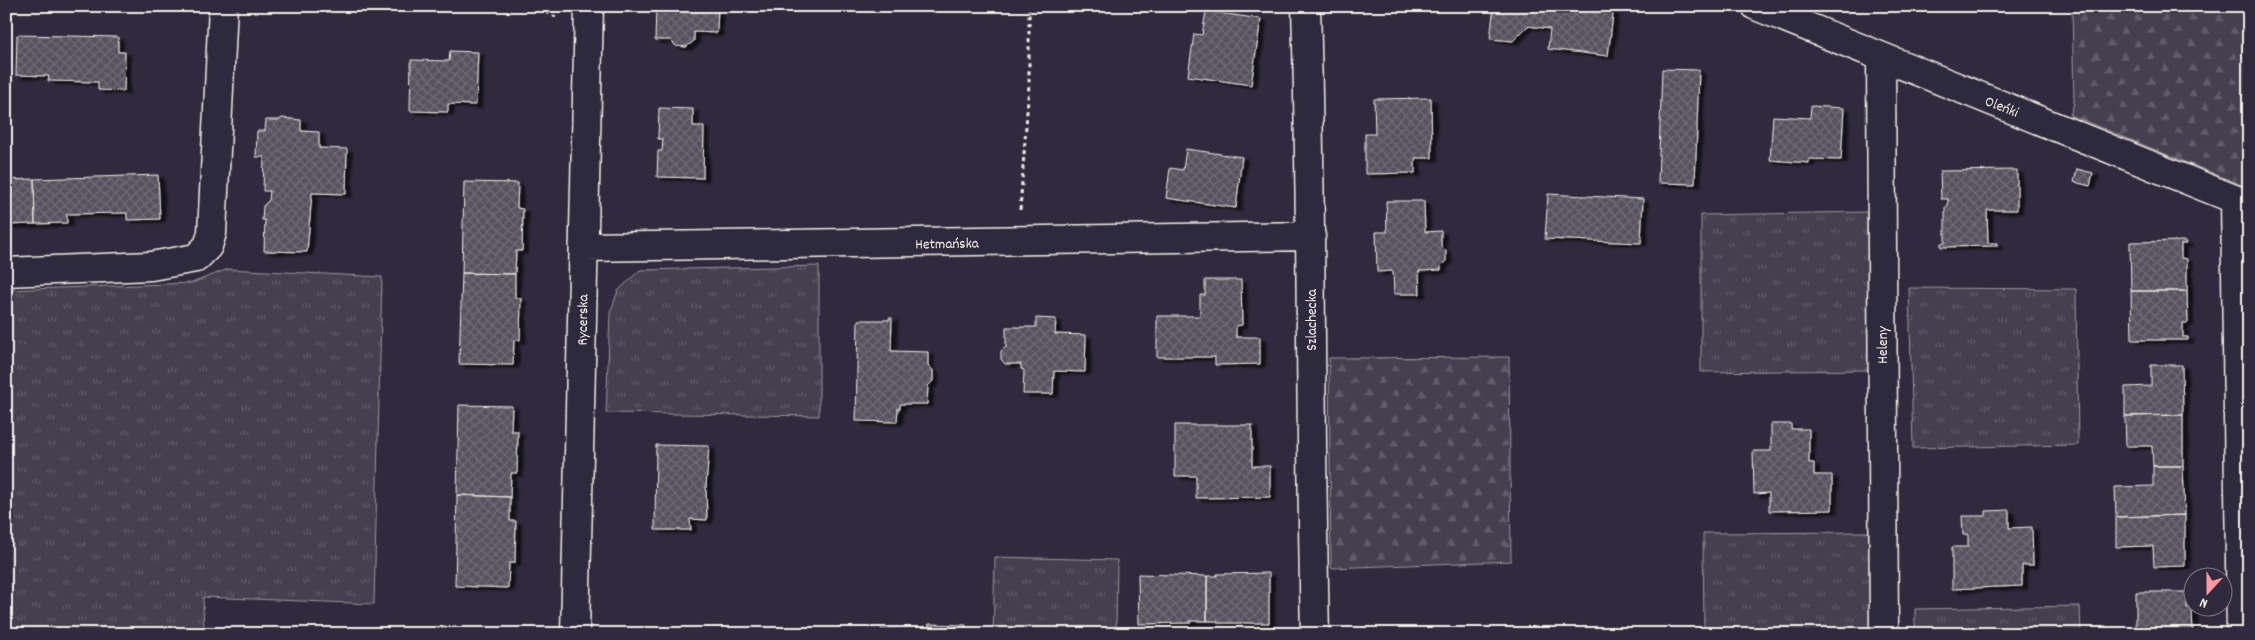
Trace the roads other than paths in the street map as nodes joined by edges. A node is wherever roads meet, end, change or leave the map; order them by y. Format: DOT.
graph roads {
  1 [pos="223,6"];
  2 [pos="589,6"];
  3 [pos="1306,6"];
  4 [pos="1756,6"];
  5 [pos="1880,57"];
  6 [pos="2242,202"];
  7 [pos="1311,236"];
  8 [pos="584,247"];
  9 [pos="6,272"];
  10 [pos="574,634"];
  11 [pos="1315,634"];
  12 [pos="1884,634"];
  13 [pos="2241,634"];
  1 -- 9 [label="street"];
  2 -- 8 [label="street, Rycerska"];
  3 -- 7 [label="street, Szlachecka"];
  4 -- 5 [label="street, Oleńki"];
  5 -- 6 [label="street, Oleńki"];
  5 -- 12 [label="street, Heleny"];
  6 -- 13 [label="street"];
  7 -- 8 [label="street, Hetmańska"];
  7 -- 11 [label="street, Szlachecka"];
  8 -- 10 [label="street, Rycerska"];
}
